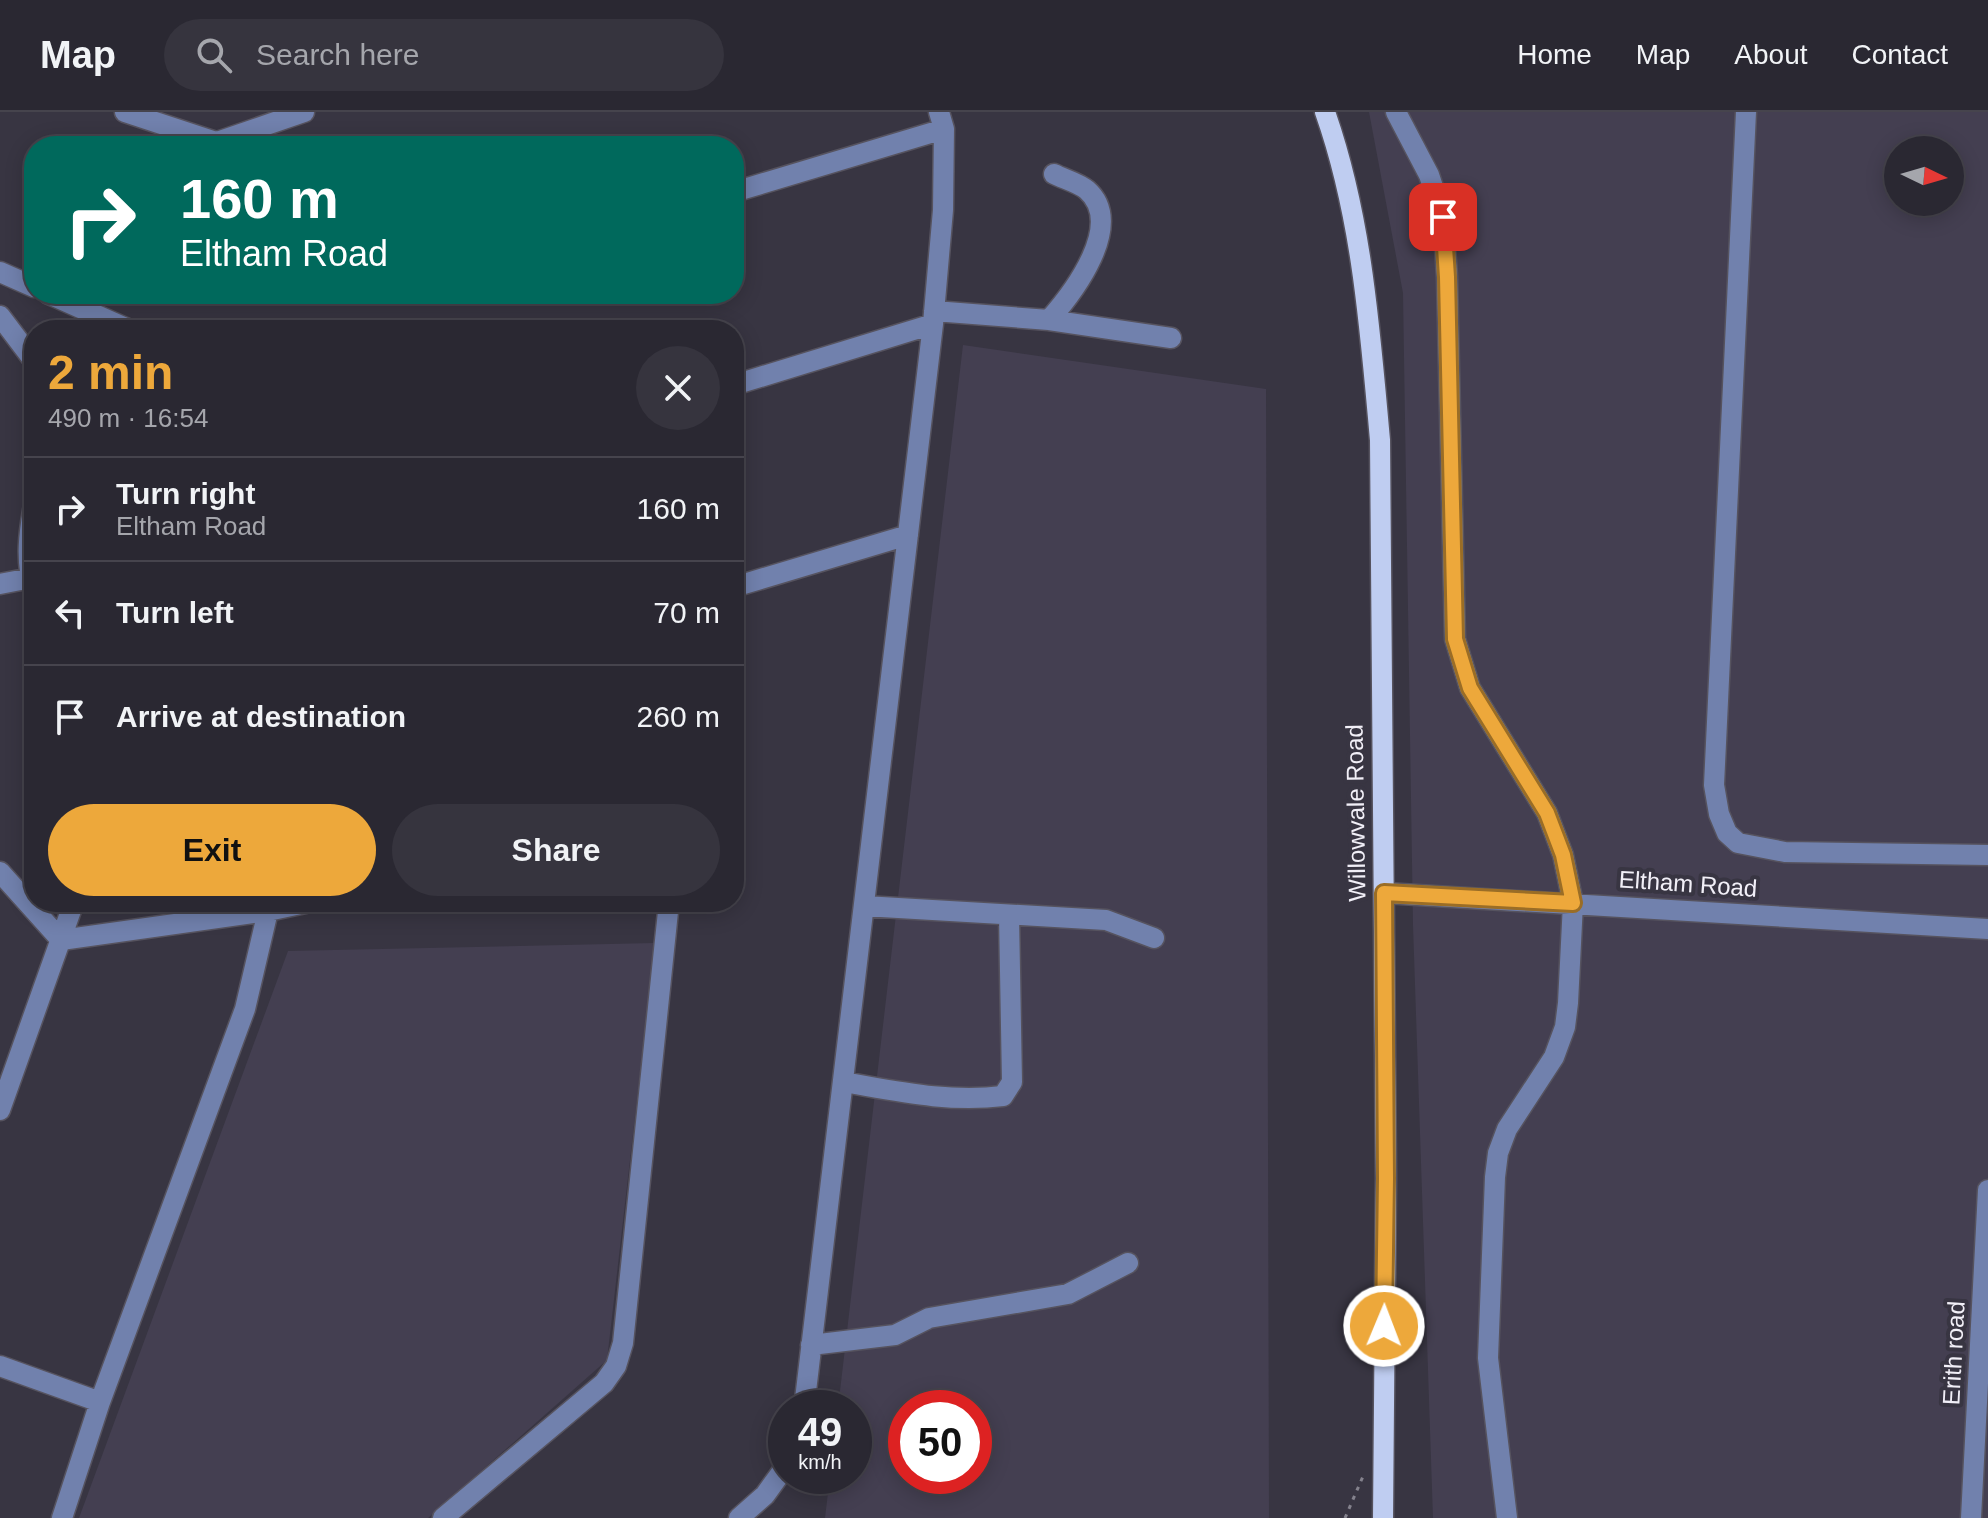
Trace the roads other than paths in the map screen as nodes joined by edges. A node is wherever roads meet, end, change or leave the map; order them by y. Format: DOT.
graph roads {
  1 [pos="125,112"];
  2 [pos="304,112"];
  3 [pos="1325,112"];
  4 [pos="1396,112"];
  5 [pos="1746,112"];
  6 [pos="941,120"];
  7 [pos="198,136"];
  8 [pos="242,136"];
  9 [pos="1054,174"];
  10 [pos="744,189"];
  11 [pos="0,272"];
  12 [pos="24,283"];
  13 [pos="72,304"];
  14 [pos="0,316"];
  15 [pos="933,317"];
  16 [pos="108,320"];
  17 [pos="1049,320"];
  18 [pos="1171,338"];
  19 [pos="24,348"];
  20 [pos="744,382"];
  21 [pos="908,535"];
  22 [pos="24,583"];
  23 [pos="0,584"];
  24 [pos="744,584"];
  25 [pos="1988,855"];
  26 [pos="0,872"];
  27 [pos="1384,893"];
  28 [pos="24,899"];
  29 [pos="1573,903"];
  30 [pos="864,906"];
  31 [pos="36,912"];
  32 [pos="71,912"];
  33 [pos="261,912"];
  34 [pos="268,912"];
  35 [pos="668,912"];
  36 [pos="1009,915"];
  37 [pos="1988,929"];
  38 [pos="1154,938"];
  39 [pos="61,940"];
  40 [pos="843,1082"];
  41 [pos="0,1110"];
  42 [pos="1988,1190"];
  43 [pos="1128,1263"];
  44 [pos="811,1345"];
  45 [pos="0,1366"];
  46 [pos="806,1390"];
  47 [pos="100,1402"];
  48 [pos="768,1491"];
  49 [pos="62,1518"];
  50 [pos="443,1518"];
  51 [pos="739,1518"];
  52 [pos="1383,1518"];
  53 [pos="1507,1518"];
  54 [pos="1971,1518"];
  1 -- 7 [label="street"];
  2 -- 8 [label="street"];
  3 -- 27 [label="main road, Willowvale Road"];
  4 -- 29 [label="street"];
  5 -- 25 [label="street"];
  6 -- 10 [label="street"];
  6 -- 15 [label="street"];
  9 -- 17 [label="street"];
  11 -- 12 [label="street"];
  13 -- 16 [label="street"];
  14 -- 19 [label="street"];
  15 -- 17 [label="street"];
  15 -- 20 [label="street"];
  15 -- 21 [label="street"];
  17 -- 18 [label="street"];
  21 -- 24 [label="street"];
  21 -- 30 [label="street"];
  22 -- 23 [label="street"];
  26 -- 28 [label="street"];
  27 -- 29 [label="street, Eltham Road"];
  27 -- 52 [label="main road, Willowvale Road"];
  29 -- 37 [label="street, Eltham Road"];
  29 -- 53 [label="street"];
  30 -- 36 [label="street"];
  30 -- 40 [label="street"];
  31 -- 39 [label="street"];
  32 -- 39 [label="street"];
  33 -- 39 [label="street"];
  34 -- 47 [label="street"];
  35 -- 50 [label="street"];
  36 -- 38 [label="street"];
  36 -- 40 [label="street"];
  39 -- 41 [label="street"];
  40 -- 44 [label="street"];
  42 -- 54 [label="street, Erith road"];
  43 -- 44 [label="street"];
  44 -- 46 [label="street"];
  45 -- 47 [label="street"];
  47 -- 49 [label="street"];
  48 -- 51 [label="street"];
}
